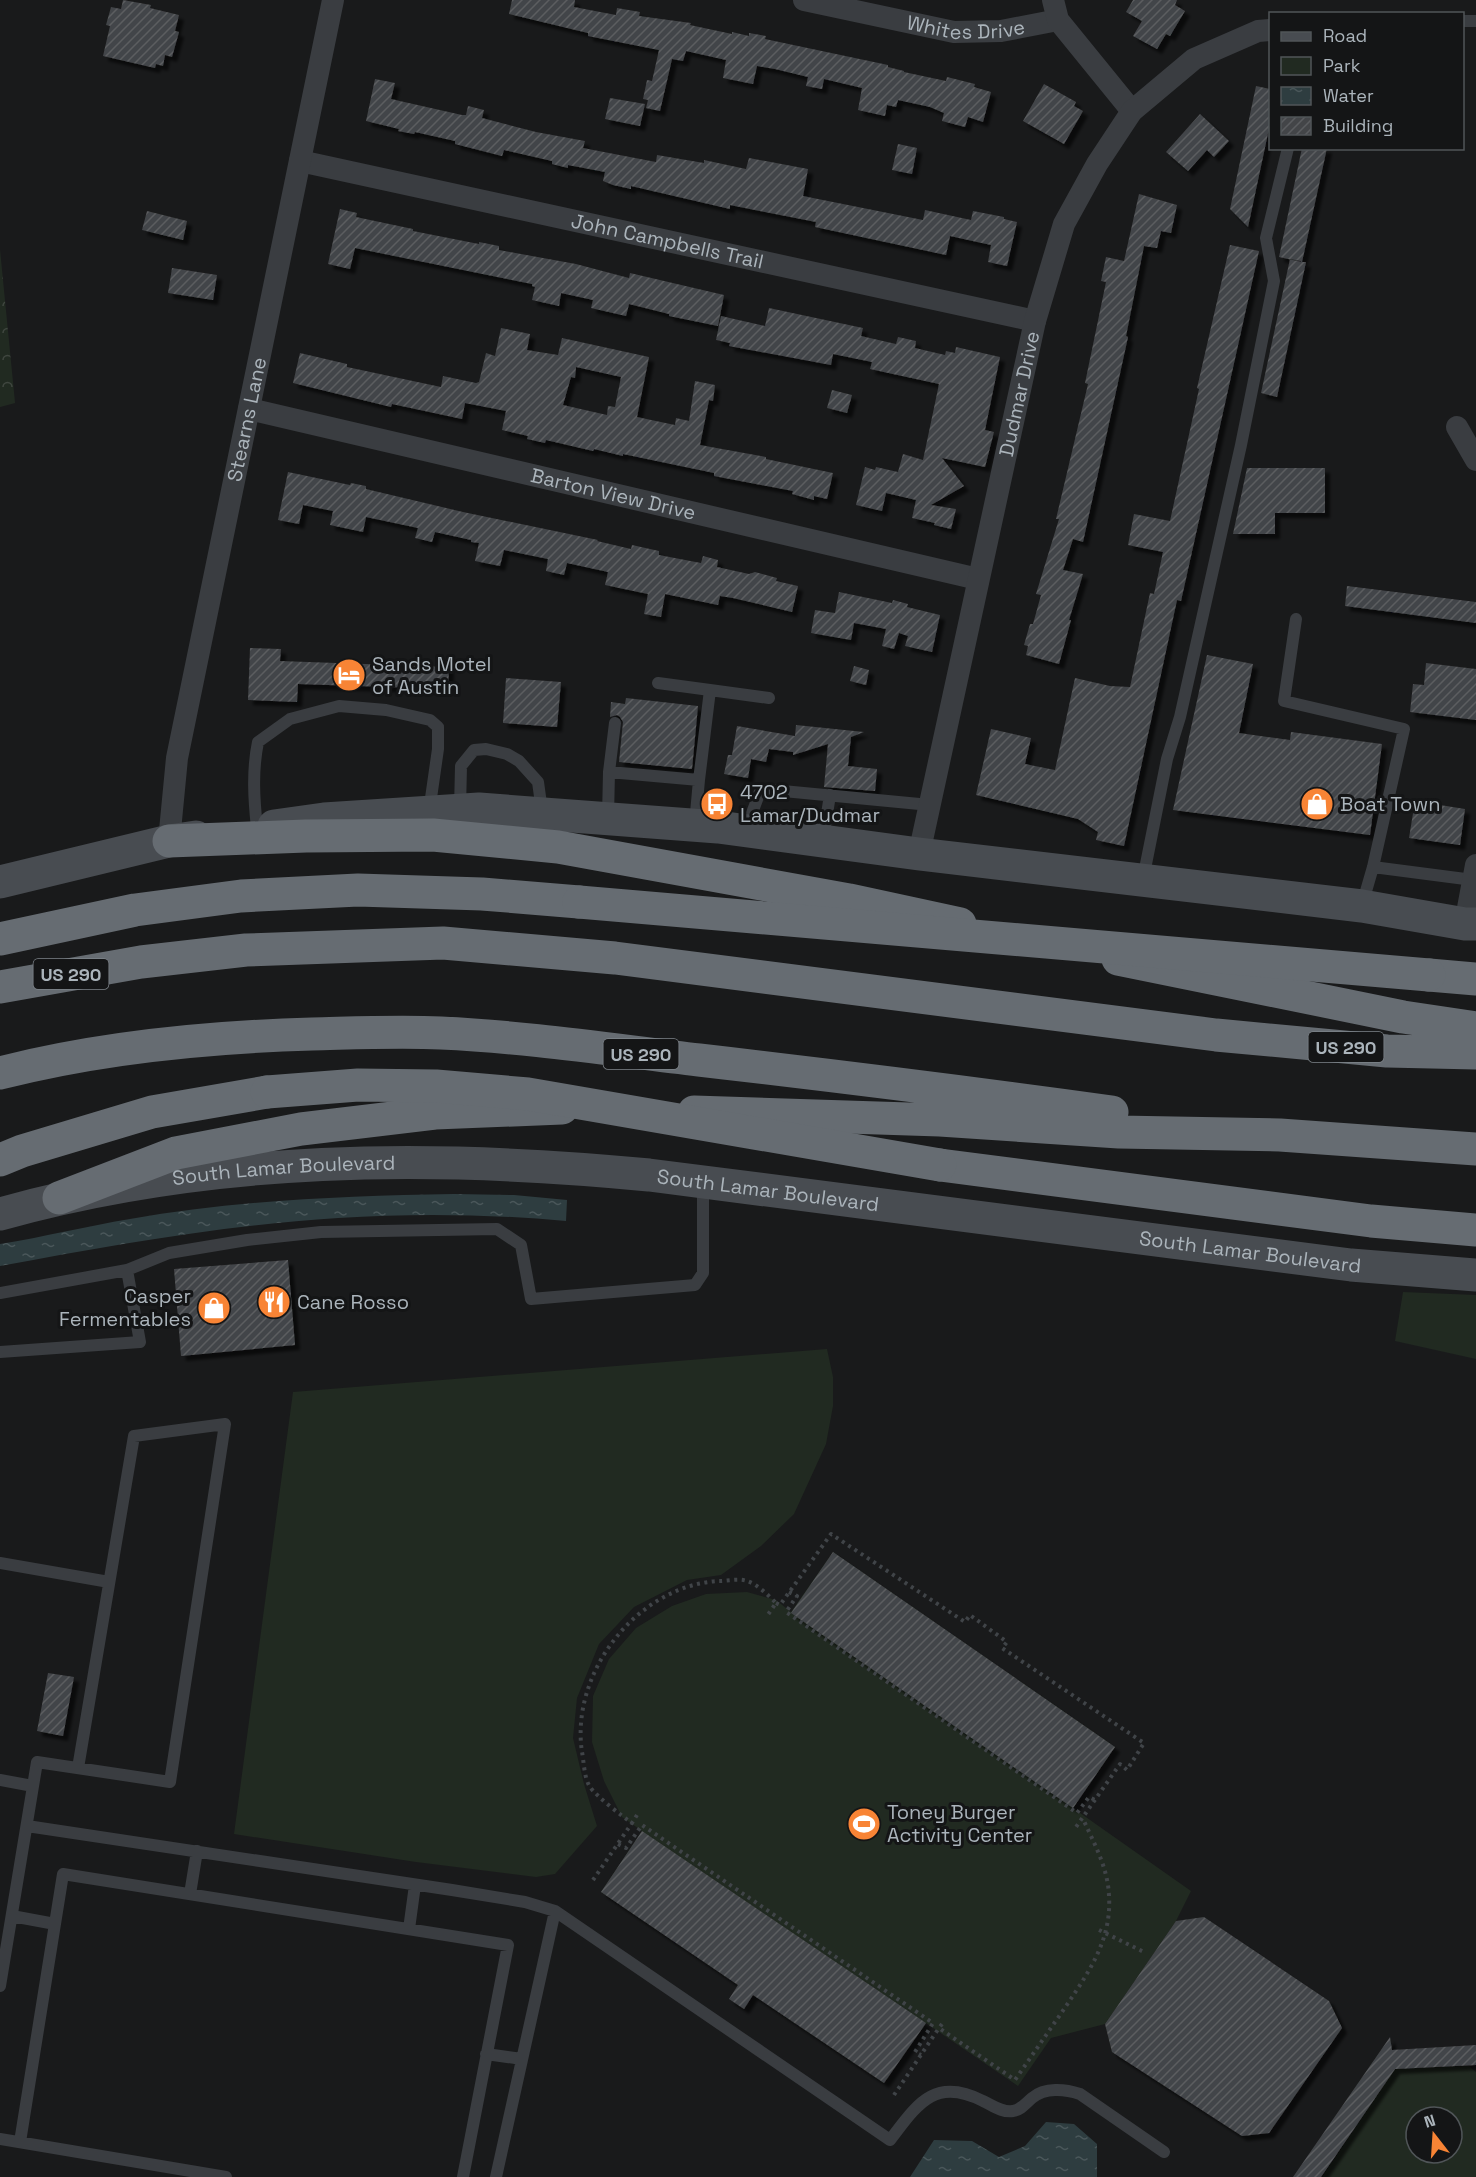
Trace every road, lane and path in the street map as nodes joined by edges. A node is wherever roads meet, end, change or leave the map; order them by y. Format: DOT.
graph roads {
  1 [pos="333,0"];
  2 [pos="804,0"];
  3 [pos="1055,10"];
  4 [pos="1269,30"];
  5 [pos="1132,111"];
  6 [pos="1288,150"];
  7 [pos="300,161"];
  8 [pos="1035,321"];
  9 [pos="249,409"];
  10 [pos="1457,427"];
  11 [pos="1476,460"];
  12 [pos="978,579"];
  13 [pos="1296,619"];
  14 [pos="658,683"];
  15 [pos="710,690"];
  16 [pos="769,698"];
  17 [pos="615,723"];
  18 [pos="609,772"];
  19 [pos="699,780"];
  20 [pos="830,795"];
  21 [pos="930,805"];
  22 [pos="444,811"];
  23 [pos="543,814"];
  24 [pos="608,819"];
  25 [pos="695,825"];
  26 [pos="257,828"];
  27 [pos="746,830"];
  28 [pos="169,841"];
  29 [pos="823,841"];
  30 [pos="919,854"];
  31 [pos="1373,867"];
  32 [pos="1474,873"];
  33 [pos="1142,880"];
  34 [pos="0,882"];
  35 [pos="1362,906"];
  36 [pos="1470,924"];
  37 [pos="0,939"];
  38 [pos="1476,979"];
  39 [pos="0,987"];
  40 [pos="1476,1028"];
  41 [pos="1476,1053"];
  42 [pos="0,1072"];
  43 [pos="1280,1135"];
  44 [pos="1476,1149"];
  45 [pos="0,1160"];
  46 [pos="703,1182"];
  47 [pos="59,1198"];
  48 [pos="0,1214"];
  49 [pos="1476,1230"];
  50 [pos="127,1270"];
  51 [pos="1476,1275"];
  52 [pos="0,1293"];
  53 [pos="0,1352"];
  54 [pos="0,1563"];
  55 [pos="109,1582"];
  56 [pos="789,1592"];
  57 [pos="776,1603"];
  58 [pos="767,1616"];
  59 [pos="78,1768"];
  60 [pos="0,1780"];
  61 [pos="33,1786"];
  62 [pos="1095,1800"];
  63 [pos="637,1815"];
  64 [pos="1082,1818"];
  65 [pos="632,1823"];
  66 [pos="27,1826"];
  67 [pos="1076,1827"];
  68 [pos="618,1844"];
  69 [pos="197,1851"];
  70 [pos="593,1881"];
  71 [pos="416,1884"];
  72 [pos="190,1894"];
  73 [pos="555,1911"];
  74 [pos="12,1916"];
  75 [pos="55,1924"];
  76 [pos="409,1929"];
  77 [pos="1099,1930"];
  78 [pos="1106,1932"];
  79 [pos="1144,1952"];
  80 [pos="0,1986"];
  81 [pos="486,2054"];
  82 [pos="921,2055"];
  83 [pos="522,2059"];
  84 [pos="894,2095"];
  85 [pos="0,2139"];
  86 [pos="20,2142"];
  87 [pos="1164,2152"];
  88 [pos="226,2177"];
  89 [pos="463,2177"];
  90 [pos="496,2177"];
  1 -- 7 [label="street, Stearns Lane"];
  2 -- 3 [label="street, Whites Drive"];
  3 -- 5 [label="street"];
  4 -- 5 [label="street, Dudmar Drive"];
  5 -- 8 [label="street, Dudmar Drive"];
  6 -- 33 [label="lane"];
  7 -- 8 [label="street, John Campbells Trail"];
  7 -- 9 [label="street, Stearns Lane"];
  8 -- 12 [label="street, Dudmar Drive"];
  9 -- 12 [label="street, Barton View Drive"];
  9 -- 28 [label="street, Stearns Lane"];
  10 -- 11 [label="street"];
  12 -- 21 [label="street, Dudmar Drive"];
  13 -- 31 [label="lane"];
  14 -- 15 [label="lane"];
  15 -- 16 [label="lane"];
  15 -- 19 [label="lane"];
  17 -- 18 [label="lane"];
  18 -- 19 [label="lane"];
  18 -- 24 [label="lane"];
  19 -- 25 [label="lane"];
  20 -- 21 [label="lane"];
  20 -- 27 [label="lane"];
  20 -- 29 [label="lane"];
  21 -- 30 [label="street, Dudmar Drive"];
  22 -- 23 [label="main road"];
  22 -- 23 [label="lane"];
  22 -- 26 [label="main road"];
  22 -- 26 [label="lane"];
  23 -- 24 [label="main road"];
  24 -- 25 [label="main road"];
  25 -- 27 [label="main road"];
  26 -- 28 [label="main road"];
  27 -- 29 [label="main road"];
  28 -- 34 [label="main road"];
  28 -- 40 [label="highway"];
  29 -- 30 [label="main road"];
  30 -- 33 [label="main road"];
  31 -- 32 [label="lane"];
  31 -- 35 [label="lane"];
  32 -- 36 [label="street"];
  33 -- 35 [label="main road"];
  35 -- 36 [label="main road"];
  37 -- 38 [label="highway, bridge"];
  39 -- 41 [label="highway, US 290"];
  42 -- 43 [label="highway, US 290"];
  43 -- 44 [label="highway, US 290"];
  43 -- 47 [label="highway"];
  45 -- 49 [label="highway, bridge"];
  46 -- 47 [label="main road, South Lamar Boulevard"];
  46 -- 50 [label="lane"];
  46 -- 51 [label="main road, South Lamar Boulevard"];
  47 -- 48 [label="main road, South Lamar Boulevard"];
  50 -- 52 [label="lane"];
  50 -- 53 [label="lane"];
  54 -- 55 [label="lane"];
  55 -- 59 [label="lane"];
  55 -- 59 [label="lane"];
  56 -- 57 [label="path"];
  56 -- 62 [label="path"];
  56 -- 62 [label="path"];
  57 -- 58 [label="path"];
  57 -- 65 [label="path"];
  59 -- 61 [label="lane"];
  60 -- 61 [label="lane"];
  61 -- 66 [label="lane"];
  62 -- 64 [label="path"];
  63 -- 65 [label="path"];
  64 -- 67 [label="path"];
  64 -- 78 [label="path"];
  65 -- 68 [label="path"];
  66 -- 69 [label="lane"];
  66 -- 74 [label="lane"];
  68 -- 70 [label="path"];
  68 -- 82 [label="path"];
  69 -- 71 [label="lane"];
  69 -- 72 [label="lane"];
  71 -- 73 [label="lane"];
  71 -- 76 [label="lane"];
  72 -- 75 [label="lane"];
  72 -- 76 [label="lane"];
  73 -- 83 [label="lane"];
  73 -- 87 [label="lane"];
  74 -- 75 [label="lane"];
  74 -- 80 [label="lane"];
  75 -- 86 [label="lane"];
  76 -- 81 [label="lane"];
  77 -- 78 [label="path"];
  78 -- 79 [label="path"];
  78 -- 82 [label="path"];
  81 -- 83 [label="lane"];
  81 -- 89 [label="lane"];
  82 -- 84 [label="path"];
  83 -- 90 [label="lane"];
  85 -- 86 [label="lane"];
  86 -- 88 [label="lane"];
}
